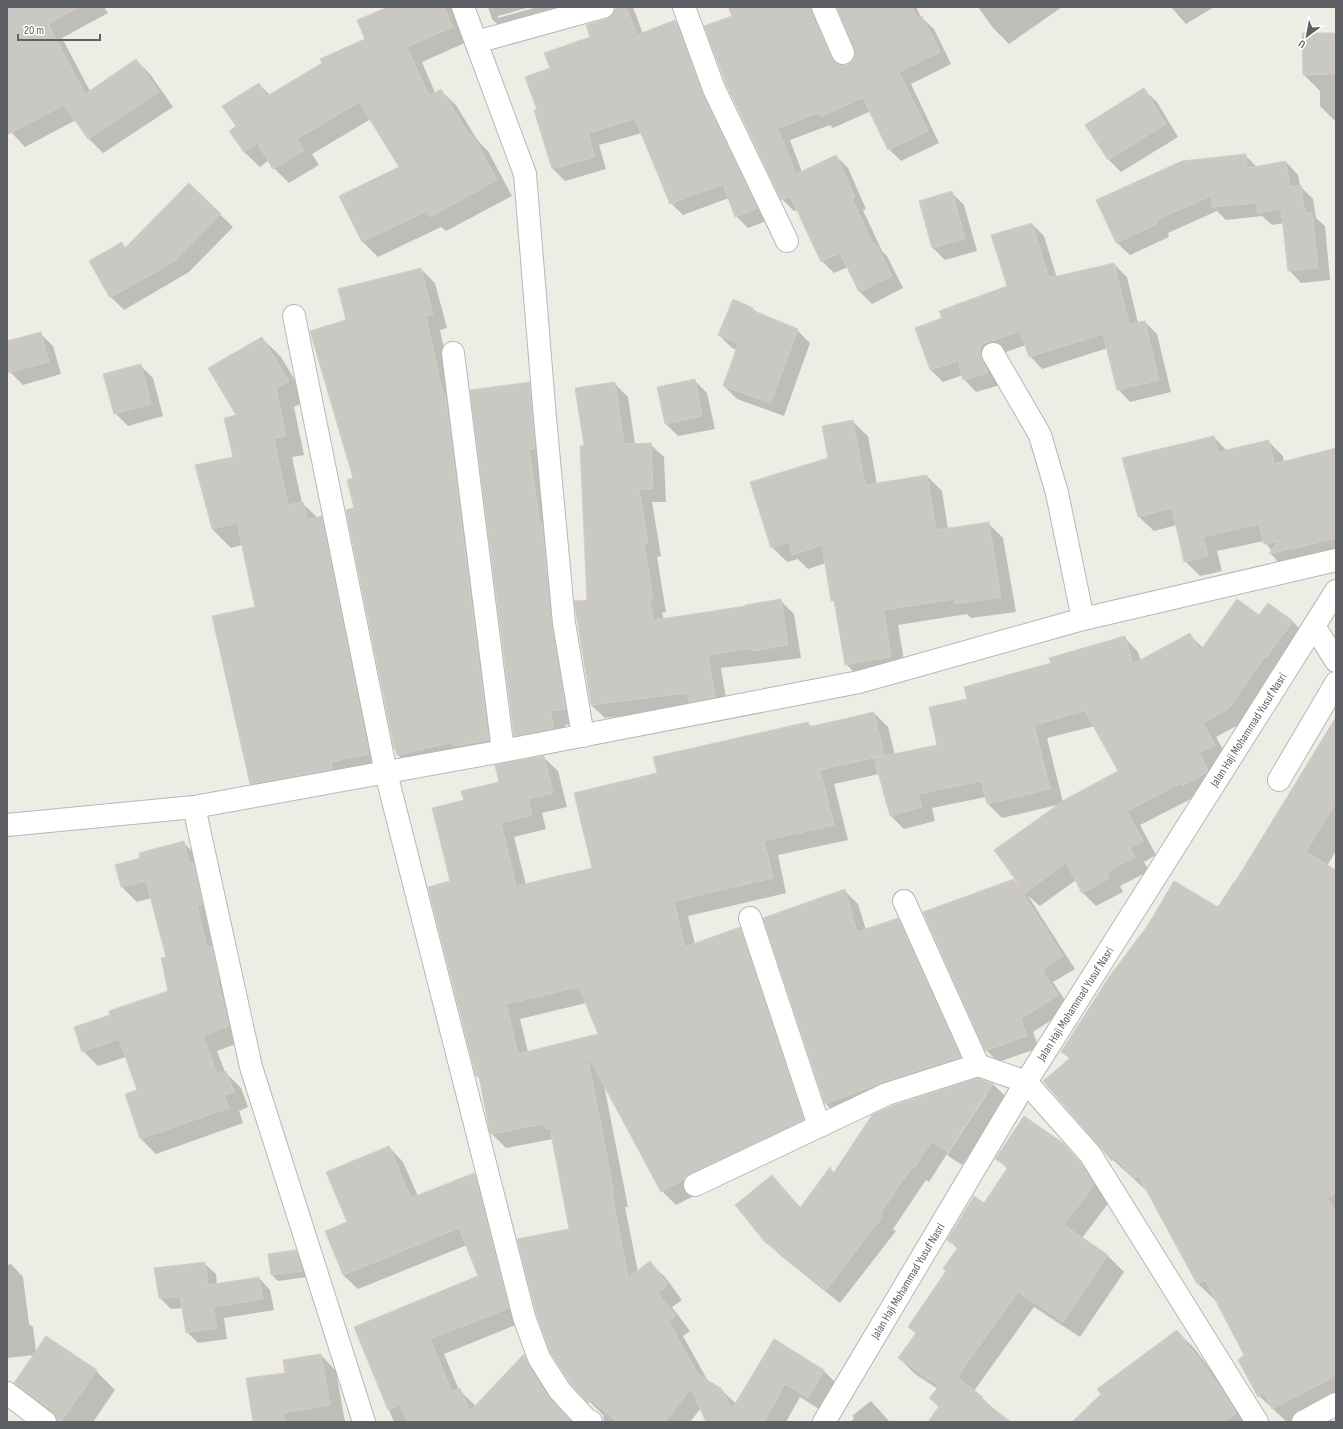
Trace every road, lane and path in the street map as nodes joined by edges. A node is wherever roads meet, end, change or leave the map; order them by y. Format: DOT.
graph roads {
  1 [pos="463,7"];
  2 [pos="603,7"];
  3 [pos="684,7"];
  4 [pos="823,7"];
  5 [pos="476,42"];
  6 [pos="843,53"];
  7 [pos="787,241"];
  8 [pos="294,316"];
  9 [pos="453,353"];
  10 [pos="993,354"];
  11 [pos="1336,560"];
  12 [pos="1336,591"];
  13 [pos="1083,619"];
  14 [pos="1314,626"];
  15 [pos="1336,661"];
  16 [pos="1336,683"];
  17 [pos="583,736"];
  18 [pos="503,751"];
  19 [pos="386,773"];
  20 [pos="1279,780"];
  21 [pos="194,807"];
  22 [pos="7,825"];
  23 [pos="904,901"];
  24 [pos="750,918"];
  25 [pos="978,1065"];
  26 [pos="1026,1082"];
  27 [pos="819,1126"];
  28 [pos="695,1184"];
  29 [pos="7,1393"];
  30 [pos="1336,1404"];
  31 [pos="45,1422"];
  32 [pos="364,1422"];
  33 [pos="592,1422"];
  34 [pos="824,1422"];
  35 [pos="1257,1422"];
  36 [pos="1303,1422"];
  1 -- 5 [label="street"];
  2 -- 5 [label="street"];
  3 -- 7 [label="street"];
  4 -- 6 [label="street"];
  5 -- 17 [label="street"];
  8 -- 19 [label="street"];
  9 -- 18 [label="street"];
  10 -- 13 [label="street"];
  11 -- 13 [label="street"];
  12 -- 14 [label="street, Jalan Haji Mohammad Yusuf Nasri"];
  13 -- 17 [label="street"];
  14 -- 15 [label="street"];
  14 -- 26 [label="street, Jalan Haji Mohammad Yusuf Nasri"];
  16 -- 20 [label="street"];
  17 -- 18 [label="street"];
  18 -- 19 [label="street"];
  19 -- 21 [label="street"];
  19 -- 33 [label="street"];
  21 -- 22 [label="street"];
  21 -- 32 [label="street"];
  23 -- 25 [label="street"];
  24 -- 27 [label="street"];
  25 -- 26 [label="street"];
  25 -- 27 [label="street"];
  26 -- 34 [label="street, Jalan Haji Mohammad Yusuf Nasri"];
  26 -- 35 [label="street"];
  27 -- 28 [label="street"];
  29 -- 31 [label="street"];
  30 -- 36 [label="street"];
}
